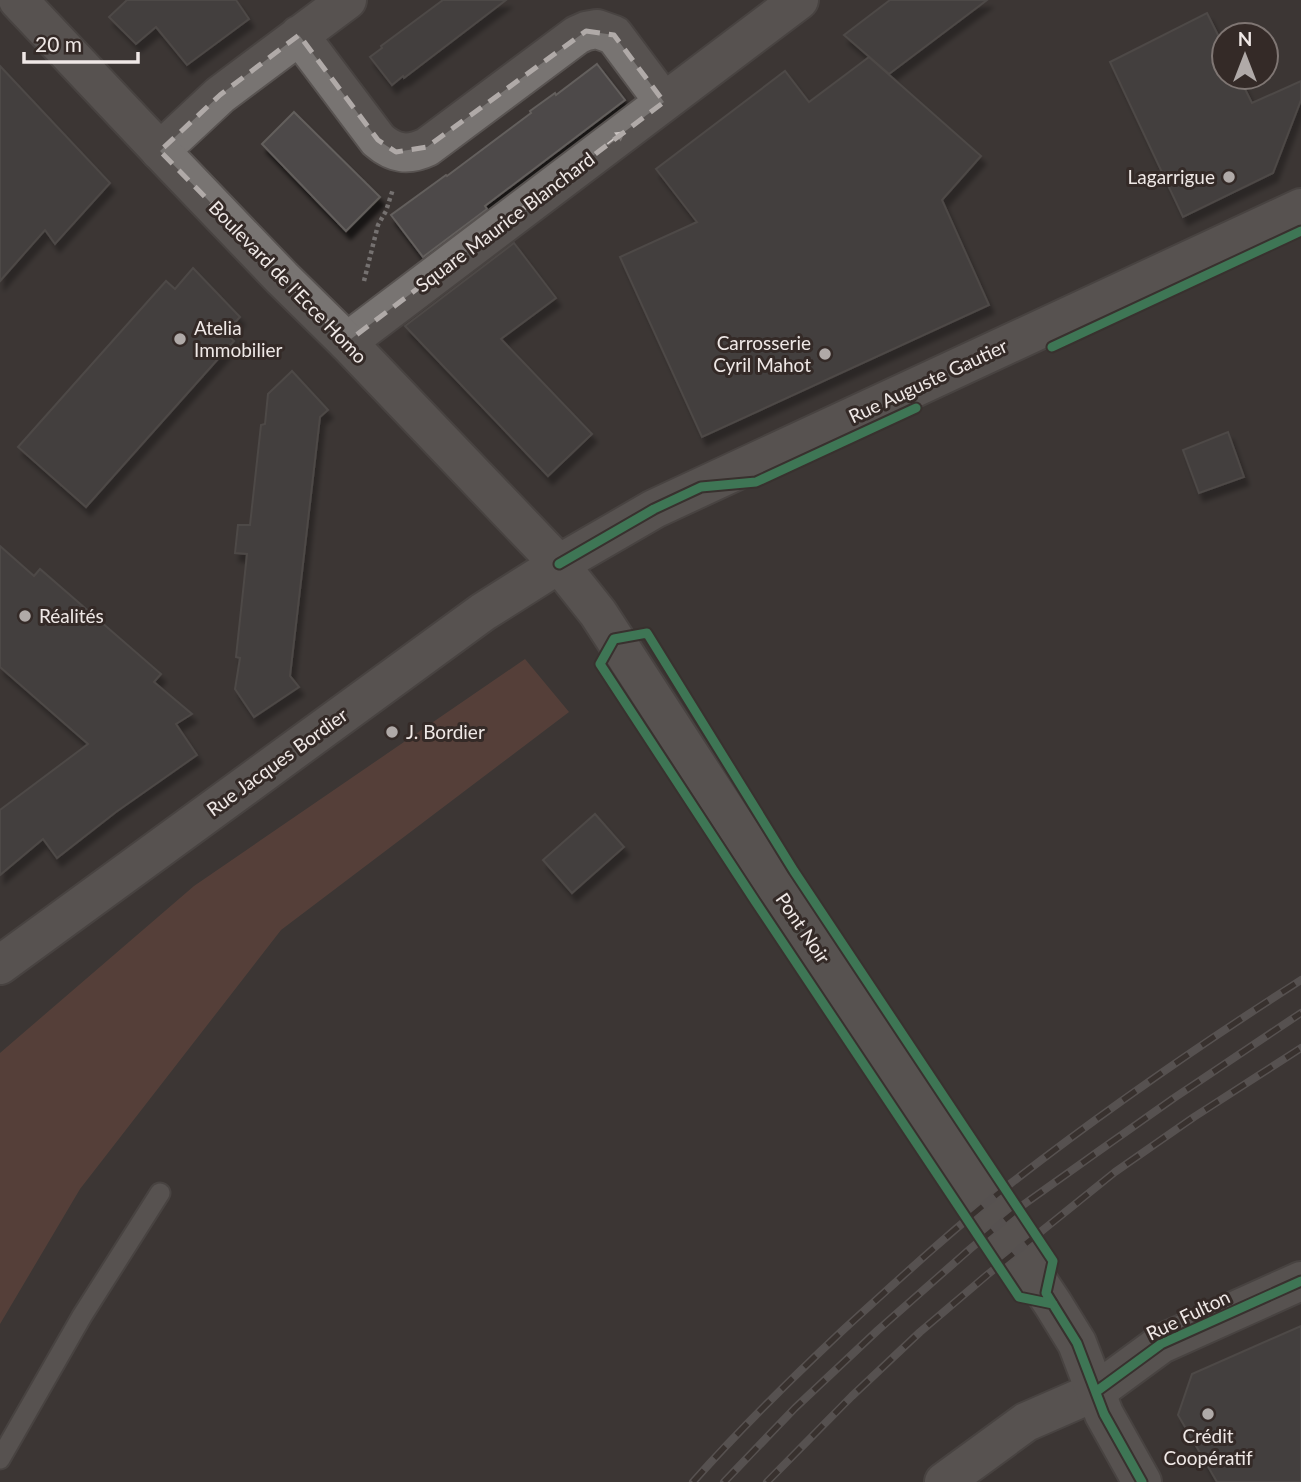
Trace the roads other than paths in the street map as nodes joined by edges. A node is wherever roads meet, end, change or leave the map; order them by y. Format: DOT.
graph roads {
  1 [pos="18,0"];
  2 [pos="347,0"];
  3 [pos="799,0"];
  4 [pos="299,35"];
  5 [pos="663,102"];
  6 [pos="160,150"];
  7 [pos="1301,208"];
  8 [pos="347,342"];
  9 [pos="559,564"];
  10 [pos="0,965"];
  11 [pos="160,1193"];
  12 [pos="1301,1281"];
  13 [pos="1097,1391"];
  14 [pos="0,1458"];
  15 [pos="944,1482"];
  16 [pos="1142,1482"];
  1 -- 6 [label="street, Boulevard de l'Ecce Homo"];
  2 -- 4 [label="street"];
  3 -- 5 [label="street, Square Maurice Blanchard"];
  4 -- 5 [label="street"];
  4 -- 6 [label="street"];
  8 -- 5 [label="street, Square Maurice Blanchard, one-way"];
  6 -- 8 [label="street, Boulevard de l'Ecce Homo"];
  7 -- 9 [label="street, Rue Auguste Gautier"];
  8 -- 9 [label="street, Boulevard de l'Ecce Homo"];
  9 -- 10 [label="street, Rue Jacques Bordier"];
  9 -- 13 [label="street, Pont Noir"];
  11 -- 14 [label="lane"];
  12 -- 13 [label="street, Rue Fulton"];
  13 -- 15 [label="street, Rue Fulton"];
  13 -- 16 [label="street, Pont Noir"];
}
